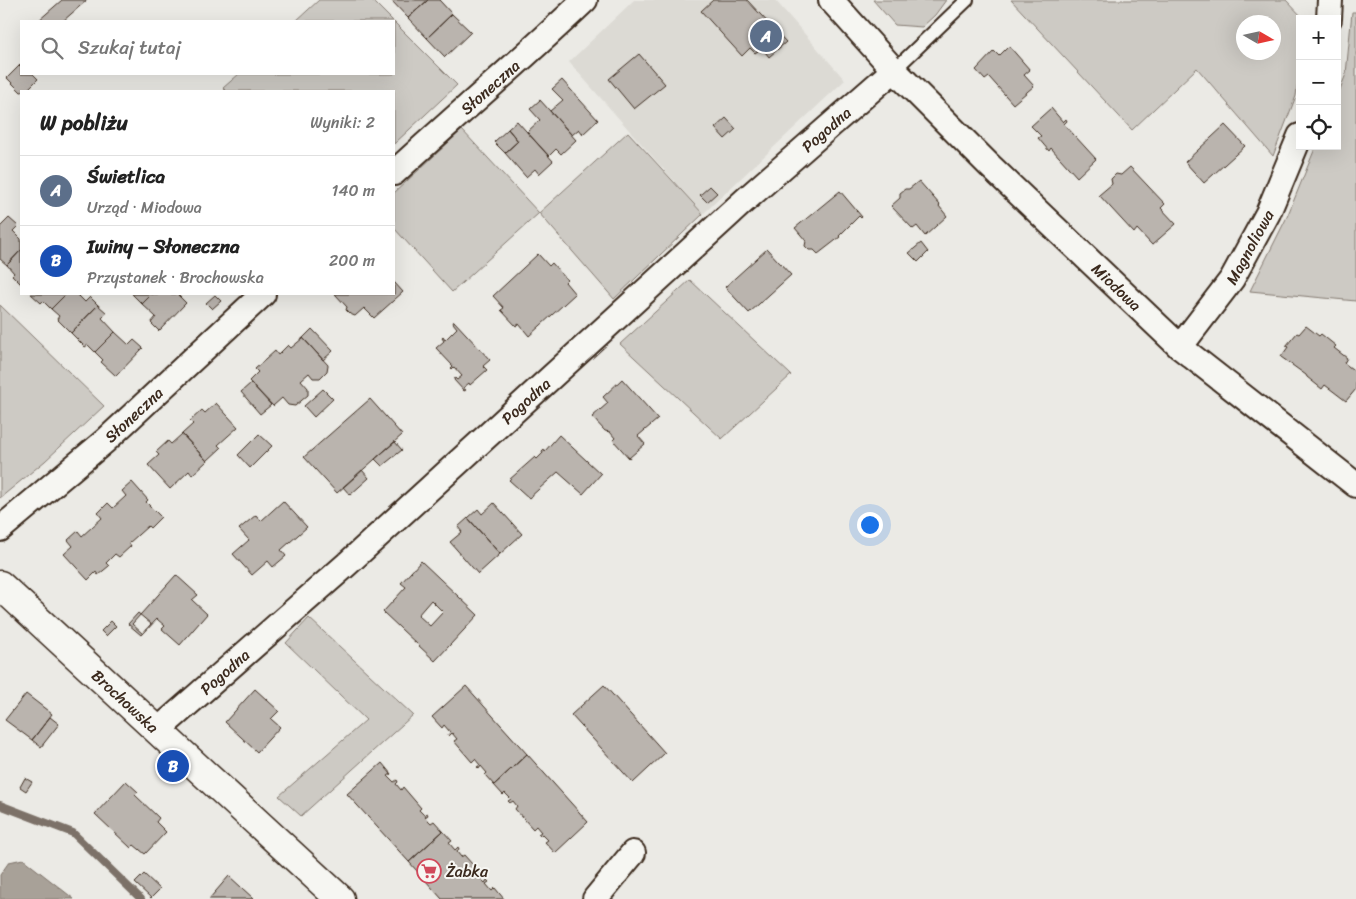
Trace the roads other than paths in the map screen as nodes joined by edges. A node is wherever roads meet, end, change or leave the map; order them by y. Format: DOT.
graph roads {
  1 [pos="585,0"];
  2 [pos="831,0"];
  3 [pos="967,0"];
  4 [pos="1330,0"];
  5 [pos="1329,15"];
  6 [pos="894,70"];
  7 [pos="1296,146"];
  8 [pos="395,173"];
  9 [pos="262,295"];
  10 [pos="1180,347"];
  11 [pos="1356,485"];
  12 [pos="0,529"];
  13 [pos="0,585"];
  14 [pos="157,731"];
  15 [pos="633,853"];
  16 [pos="340,899"];
  17 [pos="595,899"];
  1 -- 8 [label="street, Słoneczna"];
  2 -- 6 [label="street, Miodowa"];
  3 -- 6 [label="lane"];
  4 -- 5 [label="street"];
  6 -- 10 [label="street, Miodowa"];
  6 -- 14 [label="street, Pogodna"];
  7 -- 10 [label="street, Magnoliowa"];
  9 -- 12 [label="street, Słoneczna"];
  10 -- 11 [label="street, Miodowa"];
  13 -- 14 [label="street, Brochowska"];
  14 -- 16 [label="street, Brochowska"];
  15 -- 17 [label="street"];
}
